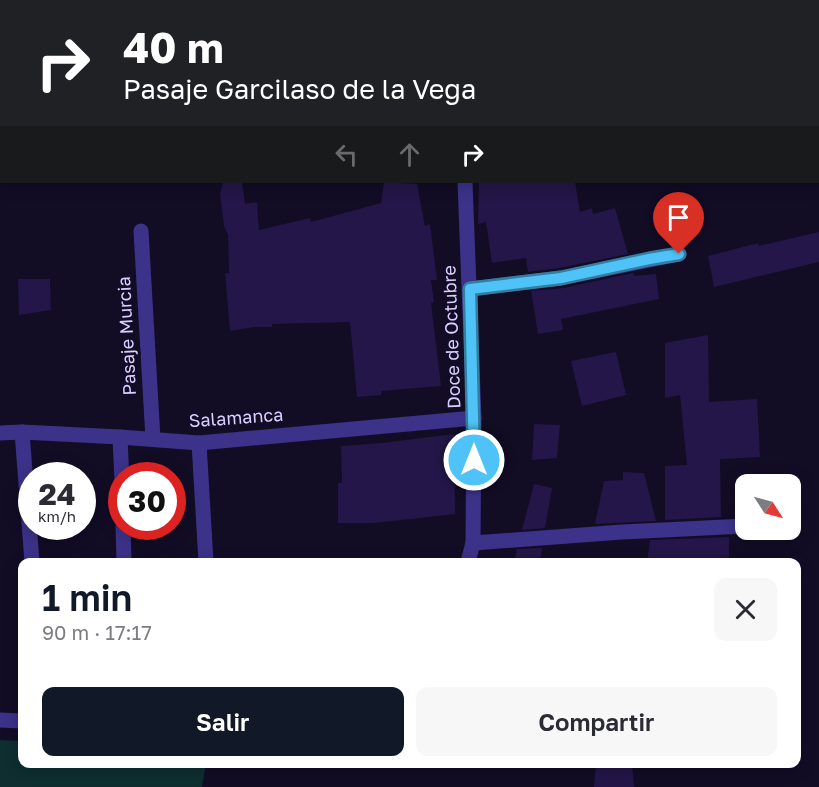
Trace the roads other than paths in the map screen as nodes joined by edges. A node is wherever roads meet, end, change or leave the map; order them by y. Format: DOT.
graph roads {
  1 [pos="465,183"];
  2 [pos="141,231"];
  3 [pos="679,254"];
  4 [pos="470,289"];
  5 [pos="474,418"];
  6 [pos="22,432"];
  7 [pos="0,433"];
  8 [pos="120,437"];
  9 [pos="153,439"];
  10 [pos="199,443"];
  11 [pos="121,462"];
  12 [pos="735,527"];
  13 [pos="123,540"];
  14 [pos="473,543"];
  15 [pos="32,558"];
  16 [pos="124,558"];
  17 [pos="206,558"];
  18 [pos="469,558"];
  19 [pos="0,720"];
  20 [pos="18,721"];
  1 -- 4 [label="street, Doce de Octubre"];
  2 -- 9 [label="street, Pasaje Murcia"];
  3 -- 4 [label="street"];
  4 -- 5 [label="street, Doce de Octubre"];
  5 -- 10 [label="street, Salamanca"];
  5 -- 14 [label="street, Doce de Octubre"];
  6 -- 7 [label="street, Salamanca"];
  6 -- 8 [label="street, Salamanca"];
  6 -- 15 [label="street"];
  8 -- 9 [label="street, Salamanca"];
  8 -- 11 [label="street"];
  9 -- 10 [label="street, Salamanca"];
  10 -- 17 [label="street"];
  12 -- 14 [label="street"];
  13 -- 16 [label="street"];
  14 -- 18 [label="street, Doce de Octubre"];
  19 -- 20 [label="street"];
}
